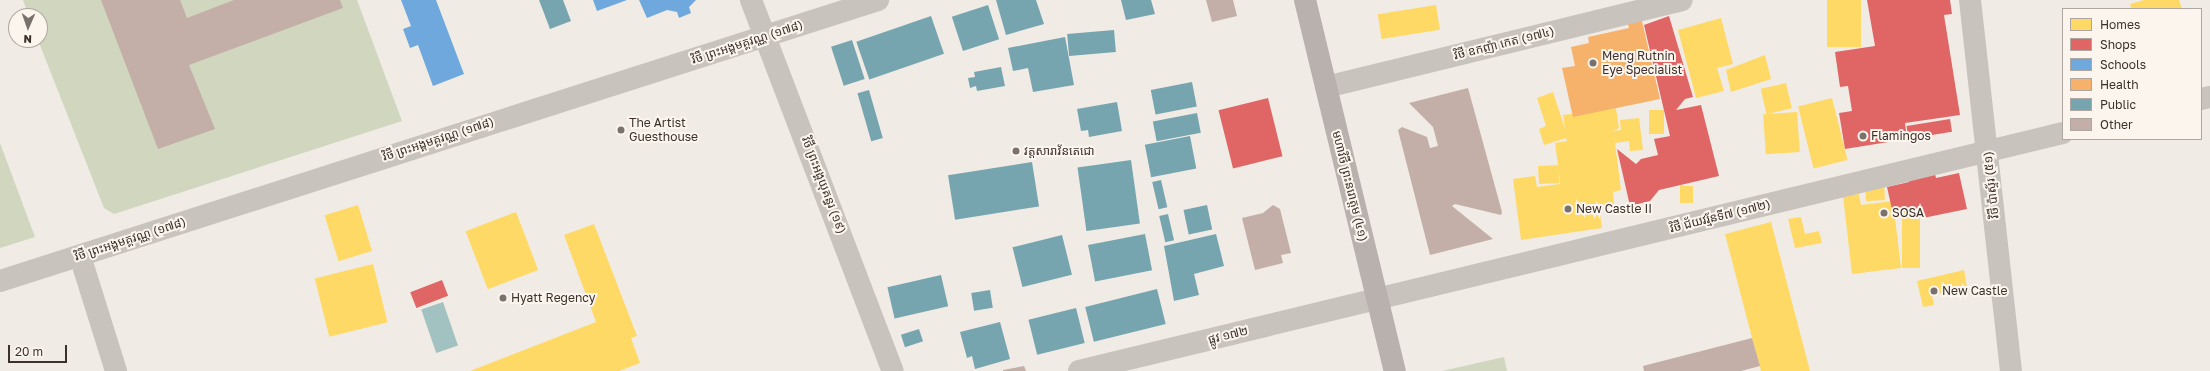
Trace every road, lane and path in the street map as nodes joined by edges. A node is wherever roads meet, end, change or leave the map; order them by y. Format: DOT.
graph roads {
  1 [pos="752,0"];
  2 [pos="878,0"];
  3 [pos="1305,0"];
  4 [pos="1682,0"];
  5 [pos="1970,0"];
  6 [pos="766,36"];
  7 [pos="1326,87"];
  8 [pos="2062,133"];
  9 [pos="1988,151"];
  10 [pos="80,256"];
  11 [pos="0,281"];
  12 [pos="1378,299"];
  13 [pos="1145,363"];
  14 [pos="116,371"];
  15 [pos="893,371"];
  16 [pos="1079,371"];
  17 [pos="1396,371"];
  18 [pos="2011,371"];
  1 -- 6 [label="street, វិថី ព្រះអង្គយុគន្ធរ (១៩)"];
  2 -- 6 [label="street, វិថី ព្រះអង្គមគ្គវណ្ណ (១៧៨)"];
  3 -- 7 [label="main road, មហាវិថី ព្រះនរោត្តម (៤១)"];
  4 -- 7 [label="street, វិថី ឧកញ៉ា កេត (១៧៤)"];
  5 -- 9 [label="street, វិថី ប៉ាស្ទ័រ (៥១)"];
  6 -- 10 [label="street, វិថី ព្រះអង្គមគ្គវណ្ណ (១៧៨)"];
  6 -- 15 [label="street, វិថី ព្រះអង្គយុគន្ធរ (១៩)"];
  7 -- 12 [label="main road, មហាវិថី ព្រះនរោត្តម (៤១)"];
  8 -- 9 [label="street, វិថី ជ័យវរ្ម័នទី៧ (១៧២)"];
  9 -- 12 [label="street, វិថី ជ័យវរ្ម័នទី៧ (១៧២)"];
  9 -- 18 [label="street, វិថី ប៉ាស្ទ័រ (៥១)"];
  10 -- 11 [label="street, វិថី ព្រះអង្គមគ្គវណ្ណ (១៧៨)"];
  10 -- 14 [label="street"];
  12 -- 13 [label="street, ផ្លូវ ១៧២"];
  12 -- 17 [label="main road, មហាវិថី ព្រះនរោត្តម (៤១)"];
  13 -- 16 [label="street, ផ្លូវ ១៧២"];
}
